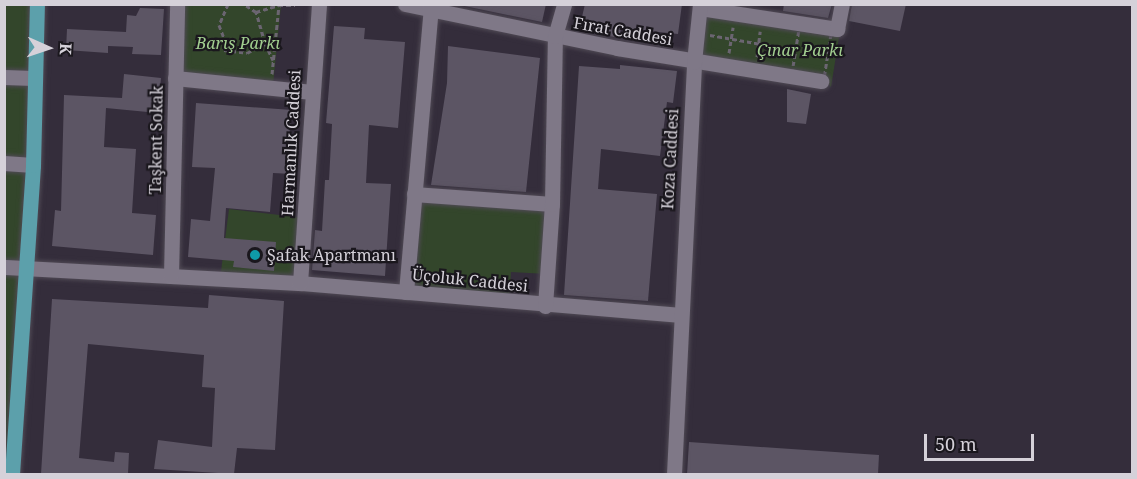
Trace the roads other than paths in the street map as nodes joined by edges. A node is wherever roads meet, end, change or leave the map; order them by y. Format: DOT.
graph roads {
  1 [pos="36,4"];
  2 [pos="177,4"];
  3 [pos="319,4"];
  4 [pos="405,4"];
  5 [pos="564,4"];
  6 [pos="842,4"];
  7 [pos="700,6"];
  8 [pos="430,8"];
  9 [pos="555,36"];
  10 [pos="694,62"];
  11 [pos="4,76"];
  12 [pos="33,78"];
  13 [pos="175,78"];
  14 [pos="821,81"];
  15 [pos="312,92"];
  16 [pos="4,162"];
  17 [pos="33,165"];
  18 [pos="414,194"];
  19 [pos="552,204"];
  20 [pos="4,267"];
  21 [pos="24,268"];
  22 [pos="171,276"];
  23 [pos="300,283"];
  24 [pos="406,292"];
  25 [pos="545,306"];
  26 [pos="680,315"];
  27 [pos="12,474"];
  28 [pos="674,474"];
  1 -- 12 [label="main road"];
  2 -- 13 [label="street, Taşkent Sokak"];
  3 -- 15 [label="street, Harmanlık Caddesi"];
  4 -- 8 [label="street, Fırat Caddesi"];
  5 -- 9 [label="street"];
  6 -- 7 [label="street"];
  7 -- 10 [label="street, Koza Caddesi"];
  8 -- 9 [label="street, Fırat Caddesi"];
  8 -- 18 [label="street"];
  9 -- 10 [label="street, Fırat Caddesi"];
  9 -- 19 [label="street"];
  10 -- 14 [label="street, Fırat Caddesi"];
  10 -- 26 [label="street, Koza Caddesi"];
  11 -- 12 [label="street"];
  12 -- 17 [label="main road"];
  13 -- 15 [label="street"];
  13 -- 22 [label="street, Taşkent Sokak"];
  15 -- 23 [label="street, Harmanlık Caddesi"];
  16 -- 17 [label="street"];
  17 -- 21 [label="main road"];
  18 -- 19 [label="street"];
  18 -- 24 [label="street"];
  19 -- 25 [label="street"];
  20 -- 21 [label="street, Üçoluk Caddesi"];
  21 -- 22 [label="street, Üçoluk Caddesi"];
  21 -- 27 [label="main road"];
  22 -- 23 [label="street, Üçoluk Caddesi"];
  23 -- 24 [label="street, Üçoluk Caddesi"];
  24 -- 25 [label="street, Üçoluk Caddesi"];
  25 -- 26 [label="street, Üçoluk Caddesi"];
  26 -- 28 [label="street, Koza Caddesi"];
}
